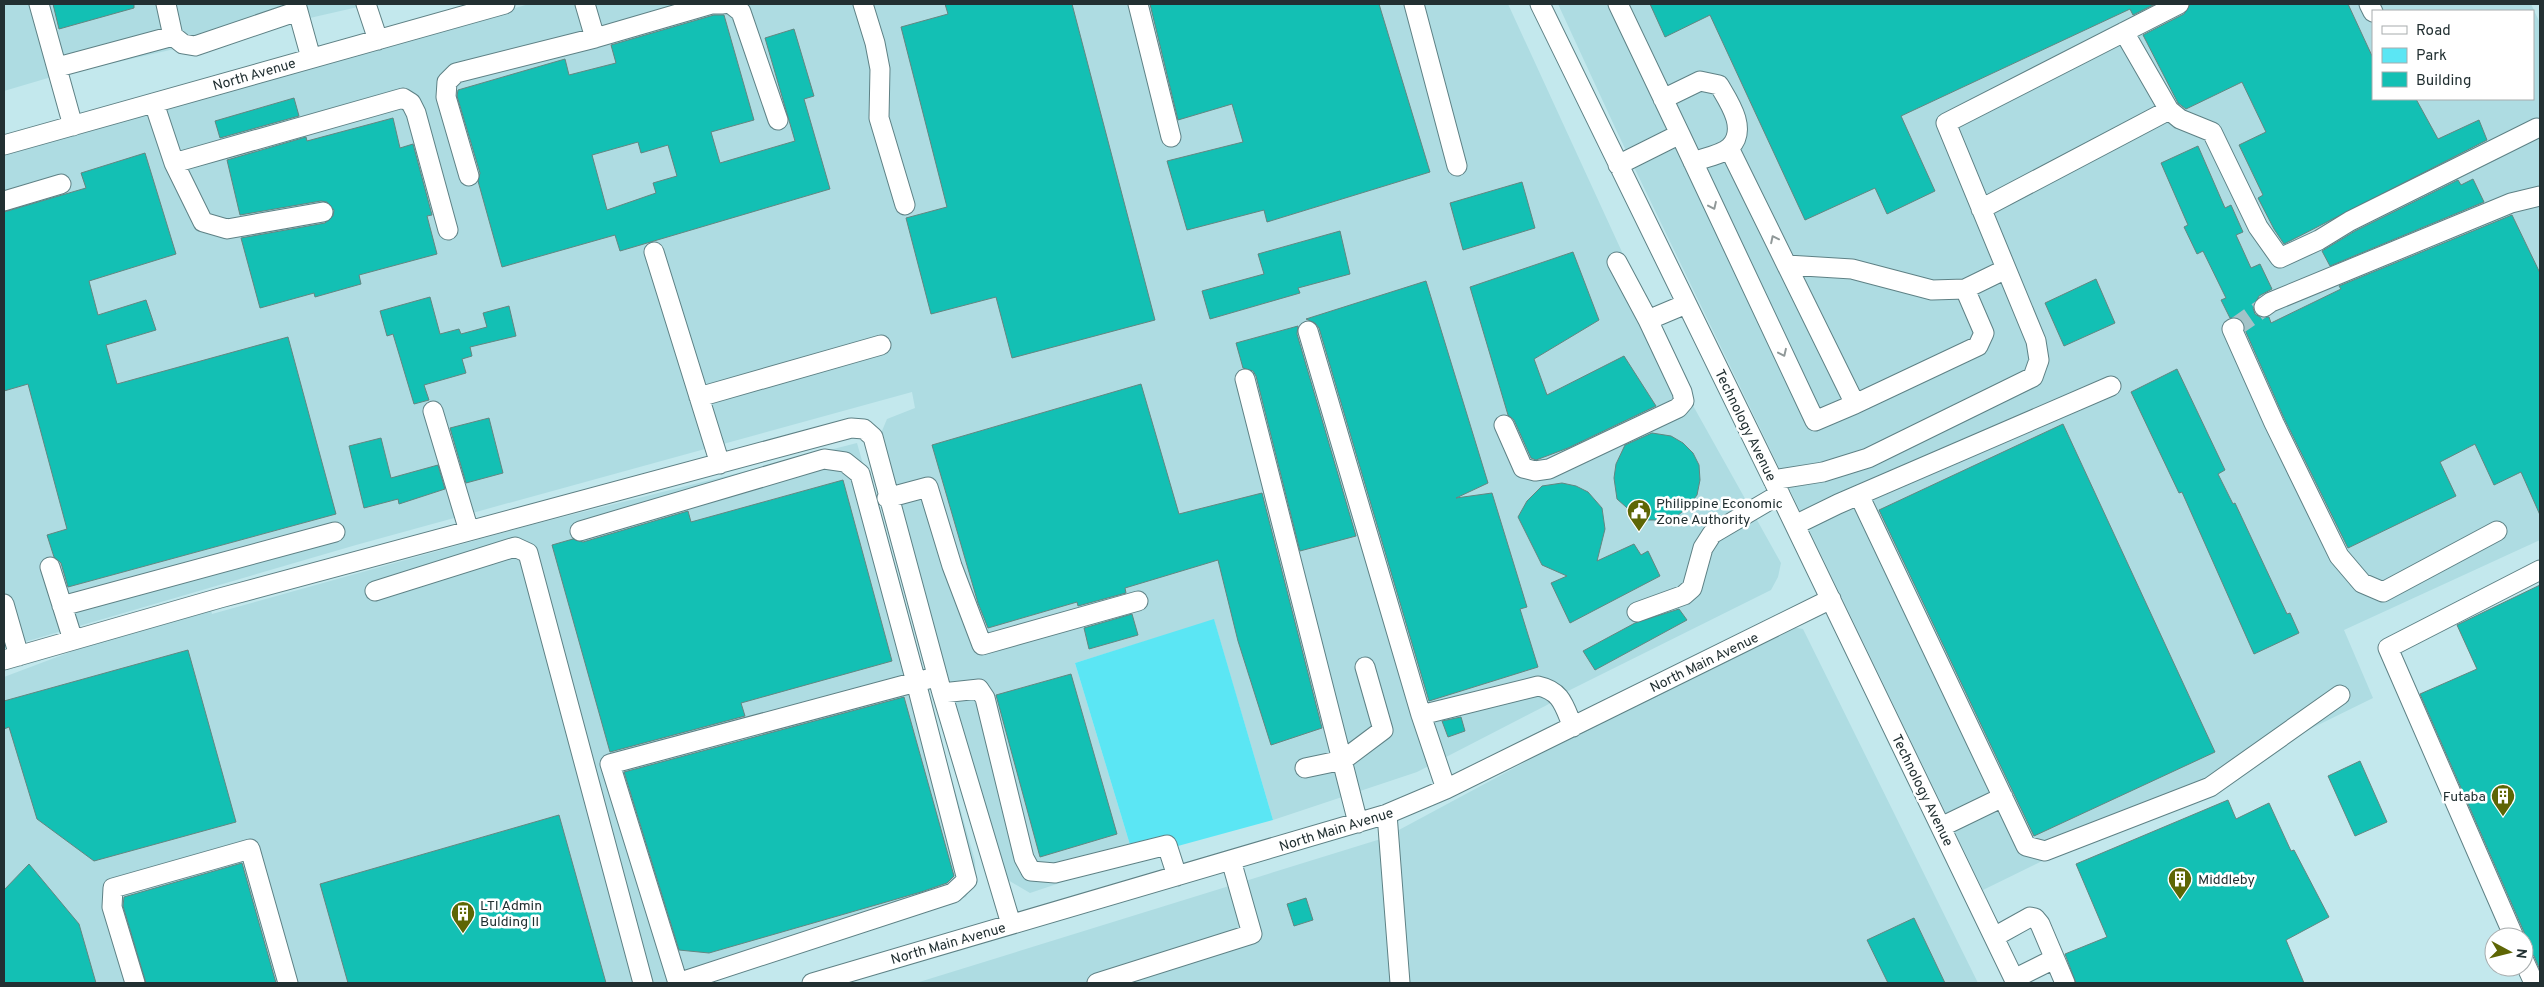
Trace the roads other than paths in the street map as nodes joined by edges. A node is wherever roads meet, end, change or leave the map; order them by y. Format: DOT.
graph roads {
  1 [pos="39,4"];
  2 [pos="166,4"];
  3 [pos="366,4"];
  4 [pos="505,4"];
  5 [pos="585,4"];
  6 [pos="723,4"];
  7 [pos="731,4"];
  8 [pos="863,4"];
  9 [pos="1138,4"];
  10 [pos="1414,4"];
  11 [pos="1540,4"];
  12 [pos="1618,4"];
  13 [pos="2179,4"];
  14 [pos="297,7"];
  15 [pos="2124,32"];
  16 [pos="173,36"];
  17 [pos="595,38"];
  18 [pos="378,40"];
  19 [pos="311,58"];
  20 [pos="58,67"];
  21 [pos="1663,99"];
  22 [pos="154,102"];
  23 [pos="2169,110"];
  24 [pos="778,120"];
  25 [pos="73,126"];
  26 [pos="2537,128"];
  27 [pos="1680,134"];
  28 [pos="1171,137"];
  29 [pos="4,145"];
  30 [pos="1729,148"];
  31 [pos="1693,162"];
  32 [pos="174,163"];
  33 [pos="1618,164"];
  34 [pos="1456,166"];
  35 [pos="469,176"];
  36 [pos="61,184"];
  37 [pos="2540,196"];
  38 [pos="4,201"];
  39 [pos="905,205"];
  40 [pos="1981,209"];
  41 [pos="323,212"];
  42 [pos="448,230"];
  43 [pos="654,252"];
  44 [pos="1617,262"];
  45 [pos="1787,264"];
  46 [pos="2006,269"];
  47 [pos="1965,289"];
  48 [pos="1686,304"];
  49 [pos="2264,307"];
  50 [pos="1648,320"];
  51 [pos="2234,328"];
  52 [pos="1308,331"];
  53 [pos="881,345"];
  54 [pos="1245,379"];
  55 [pos="2111,386"];
  56 [pos="699,397"];
  57 [pos="1855,404"];
  58 [pos="433,411"];
  59 [pos="1504,425"];
  60 [pos="720,464"];
  61 [pos="1777,487"];
  62 [pos="1859,495"];
  63 [pos="888,498"];
  64 [pos="1796,525"];
  65 [pos="469,531"];
  66 [pos="580,531"];
  67 [pos="2496,531"];
  68 [pos="335,532"];
  69 [pos="50,567"];
  70 [pos="2540,570"];
  71 [pos="375,591"];
  72 [pos="1831,599"];
  73 [pos="1138,600"];
  74 [pos="4,604"];
  75 [pos="62,606"];
  76 [pos="1637,612"];
  77 [pos="7,627"];
  78 [pos="73,640"];
  79 [pos="11,658"];
  80 [pos="1365,667"];
  81 [pos="916,682"];
  82 [pos="940,685"];
  83 [pos="2340,695"];
  84 [pos="1420,715"];
  85 [pos="1573,727"];
  86 [pos="1343,760"];
  87 [pos="1305,768"];
  88 [pos="1446,789"];
  89 [pos="2003,797"];
  90 [pos="1387,814"];
  91 [pos="1358,823"];
  92 [pos="1941,827"];
  93 [pos="1231,860"];
  94 [pos="1177,876"];
  95 [pos="1012,924"];
  96 [pos="2510,927"];
  97 [pos="1994,937"];
  98 [pos="2054,959"];
  99 [pos="691,981"];
  100 [pos="2015,981"];
  101 [pos="135,983"];
  102 [pos="288,983"];
  103 [pos="643,983"];
  104 [pos="812,983"];
  105 [pos="1097,983"];
  106 [pos="1400,983"];
  107 [pos="2065,983"];
  1 -- 20 [label="street"];
  2 -- 16 [label="street"];
  3 -- 18 [label="street"];
  4 -- 18 [label="street, North Avenue"];
  5 -- 17 [label="street"];
  6 -- 17 [label="street"];
  7 -- 24 [label="street"];
  8 -- 39 [label="street"];
  9 -- 28 [label="street"];
  10 -- 34 [label="street"];
  11 -- 33 [label="street, Technology Avenue"];
  12 -- 21 [label="street"];
  13 -- 15 [label="street"];
  14 -- 16 [label="street"];
  14 -- 19 [label="street"];
  15 -- 23 [label="street"];
  15 -- 40 [label="street"];
  16 -- 20 [label="street"];
  17 -- 35 [label="street"];
  18 -- 19 [label="street, North Avenue"];
  19 -- 22 [label="street, North Avenue"];
  20 -- 25 [label="street"];
  21 -- 27 [label="street"];
  21 -- 30 [label="street"];
  22 -- 25 [label="street, North Avenue"];
  22 -- 32 [label="street"];
  23 -- 26 [label="street"];
  23 -- 40 [label="street"];
  25 -- 29 [label="street, North Avenue"];
  27 -- 31 [label="street"];
  27 -- 33 [label="street"];
  30 -- 31 [label="street"];
  45 -- 30 [label="street, one-way"];
  31 -- 57 [label="street, one-way"];
  32 -- 41 [label="street"];
  32 -- 42 [label="street"];
  33 -- 48 [label="street, Technology Avenue"];
  36 -- 38 [label="street"];
  37 -- 49 [label="street"];
  40 -- 46 [label="street"];
  43 -- 56 [label="street"];
  44 -- 50 [label="street"];
  45 -- 47 [label="street"];
  45 -- 57 [label="street"];
  46 -- 47 [label="street"];
  46 -- 61 [label="street"];
  47 -- 57 [label="street"];
  48 -- 50 [label="street"];
  48 -- 61 [label="street, Technology Avenue"];
  50 -- 59 [label="street"];
  51 -- 67 [label="street"];
  52 -- 84 [label="street"];
  53 -- 56 [label="street"];
  54 -- 86 [label="street"];
  55 -- 62 [label="street"];
  56 -- 60 [label="street"];
  58 -- 65 [label="street"];
  60 -- 63 [label="street"];
  60 -- 65 [label="street"];
  61 -- 64 [label="street, Technology Avenue"];
  61 -- 76 [label="street"];
  62 -- 64 [label="street"];
  62 -- 89 [label="street"];
  63 -- 73 [label="street"];
  63 -- 82 [label="street"];
  64 -- 72 [label="street, Technology Avenue"];
  65 -- 78 [label="street"];
  66 -- 81 [label="street"];
  68 -- 75 [label="street"];
  69 -- 75 [label="street"];
  70 -- 96 [label="street"];
  71 -- 103 [label="street"];
  72 -- 85 [label="street, North Main Avenue"];
  72 -- 92 [label="street, Technology Avenue"];
  74 -- 77 [label="street"];
  75 -- 78 [label="street"];
  77 -- 79 [label="street"];
  78 -- 79 [label="street"];
  80 -- 86 [label="street"];
  81 -- 82 [label="street"];
  81 -- 99 [label="street"];
  81 -- 99 [label="street"];
  82 -- 94 [label="street"];
  82 -- 95 [label="street"];
  83 -- 89 [label="street"];
  84 -- 85 [label="street"];
  84 -- 88 [label="street"];
  85 -- 88 [label="street, North Main Avenue"];
  86 -- 87 [label="street"];
  86 -- 91 [label="street"];
  88 -- 90 [label="street, North Main Avenue"];
  89 -- 92 [label="street"];
  90 -- 91 [label="street, North Main Avenue"];
  90 -- 106 [label="street"];
  91 -- 93 [label="street, North Main Avenue"];
  92 -- 97 [label="street, Technology Avenue"];
  93 -- 94 [label="street, North Main Avenue"];
  93 -- 105 [label="street"];
  94 -- 95 [label="street, North Main Avenue"];
  95 -- 104 [label="street, North Main Avenue"];
  97 -- 98 [label="street"];
  97 -- 100 [label="street, Technology Avenue"];
  98 -- 100 [label="street"];
  98 -- 107 [label="street"];
  101 -- 102 [label="street"];
}
